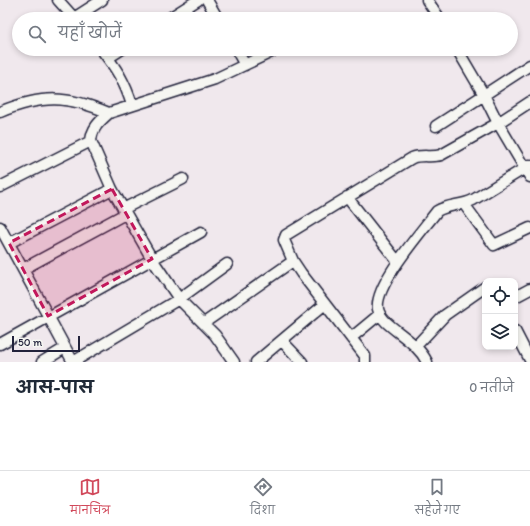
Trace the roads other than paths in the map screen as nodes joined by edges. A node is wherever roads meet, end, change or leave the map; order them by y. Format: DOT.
graph roads {
  1 [pos="58,0"];
  2 [pos="102,0"];
  3 [pos="198,0"];
  4 [pos="207,0"];
  5 [pos="426,0"];
  6 [pos="69,12"];
  7 [pos="83,12"];
  8 [pos="179,12"];
  9 [pos="214,12"];
  10 [pos="435,12"];
  11 [pos="111,56"];
  12 [pos="240,56"];
  13 [pos="264,56"];
  14 [pos="461,56"];
  15 [pos="108,58"];
  16 [pos="246,65"];
  17 [pos="530,65"];
  18 [pos="484,95"];
  19 [pos="530,102"];
  20 [pos="132,105"];
  21 [pos="0,112"];
  22 [pos="109,114"];
  23 [pos="498,123"];
  24 [pos="436,126"];
  25 [pos="90,141"];
  26 [pos="528,170"];
  27 [pos="183,179"];
  28 [pos="0,187"];
  29 [pos="112,189"];
  30 [pos="347,197"];
  31 [pos="464,204"];
  32 [pos="124,212"];
  33 [pos="0,227"];
  34 [pos="530,228"];
  35 [pos="201,232"];
  36 [pos="9,243"];
  37 [pos="152,259"];
  38 [pos="293,261"];
  39 [pos="398,262"];
  40 [pos="227,264"];
  41 [pos="23,269"];
  42 [pos="482,289"];
  43 [pos="530,289"];
  44 [pos="518,295"];
  45 [pos="180,299"];
  46 [pos="325,304"];
  47 [pos="380,314"];
  48 [pos="48,316"];
  49 [pos="204,323"];
  50 [pos="518,336"];
  51 [pos="351,338"];
  52 [pos="282,340"];
  53 [pos="0,344"];
  54 [pos="416,346"];
  55 [pos="65,348"];
  56 [pos="529,355"];
  57 [pos="42,362"];
  58 [pos="73,362"];
  59 [pos="234,362"];
  60 [pos="256,362"];
  61 [pos="302,362"];
  62 [pos="365,362"];
  63 [pos="427,362"];
  1 -- 6 [label="street"];
  2 -- 7 [label="street"];
  3 -- 8 [label="street"];
  4 -- 9 [label="street"];
  5 -- 10 [label="street"];
  11 -- 15 [label="street"];
  12 -- 16 [label="street"];
  13 -- 16 [label="street"];
  14 -- 18 [label="street"];
  15 -- 20 [label="street"];
  16 -- 20 [label="street"];
  17 -- 18 [label="street"];
  18 -- 23 [label="street"];
  18 -- 24 [label="street"];
  19 -- 23 [label="street"];
  20 -- 22 [label="street"];
  21 -- 22 [label="street"];
  22 -- 25 [label="street"];
  23 -- 26 [label="street"];
  23 -- 30 [label="street"];
  25 -- 28 [label="street"];
  25 -- 29 [label="street"];
  26 -- 31 [label="street"];
  27 -- 32 [label="street"];
  29 -- 32 [label="street"];
  29 -- 36 [label="street"];
  30 -- 38 [label="street"];
  30 -- 39 [label="street"];
  31 -- 34 [label="street"];
  31 -- 39 [label="street"];
  32 -- 37 [label="street"];
  32 -- 41 [label="street"];
  33 -- 36 [label="street"];
  35 -- 37 [label="street"];
  36 -- 41 [label="street"];
  37 -- 45 [label="street"];
  37 -- 48 [label="street"];
  38 -- 46 [label="street"];
  38 -- 49 [label="street"];
  39 -- 47 [label="street"];
  40 -- 45 [label="street"];
  41 -- 48 [label="street"];
  42 -- 54 [label="street"];
  43 -- 44 [label="street"];
  45 -- 49 [label="street"];
  45 -- 58 [label="street"];
  46 -- 51 [label="street"];
  46 -- 52 [label="street"];
  47 -- 51 [label="street"];
  47 -- 54 [label="street"];
  48 -- 53 [label="street"];
  48 -- 55 [label="street"];
  49 -- 59 [label="street"];
  50 -- 56 [label="street"];
  51 -- 62 [label="street"];
  52 -- 60 [label="street"];
  52 -- 61 [label="street"];
  54 -- 63 [label="street"];
  55 -- 57 [label="street"];
  55 -- 58 [label="street"];
}
